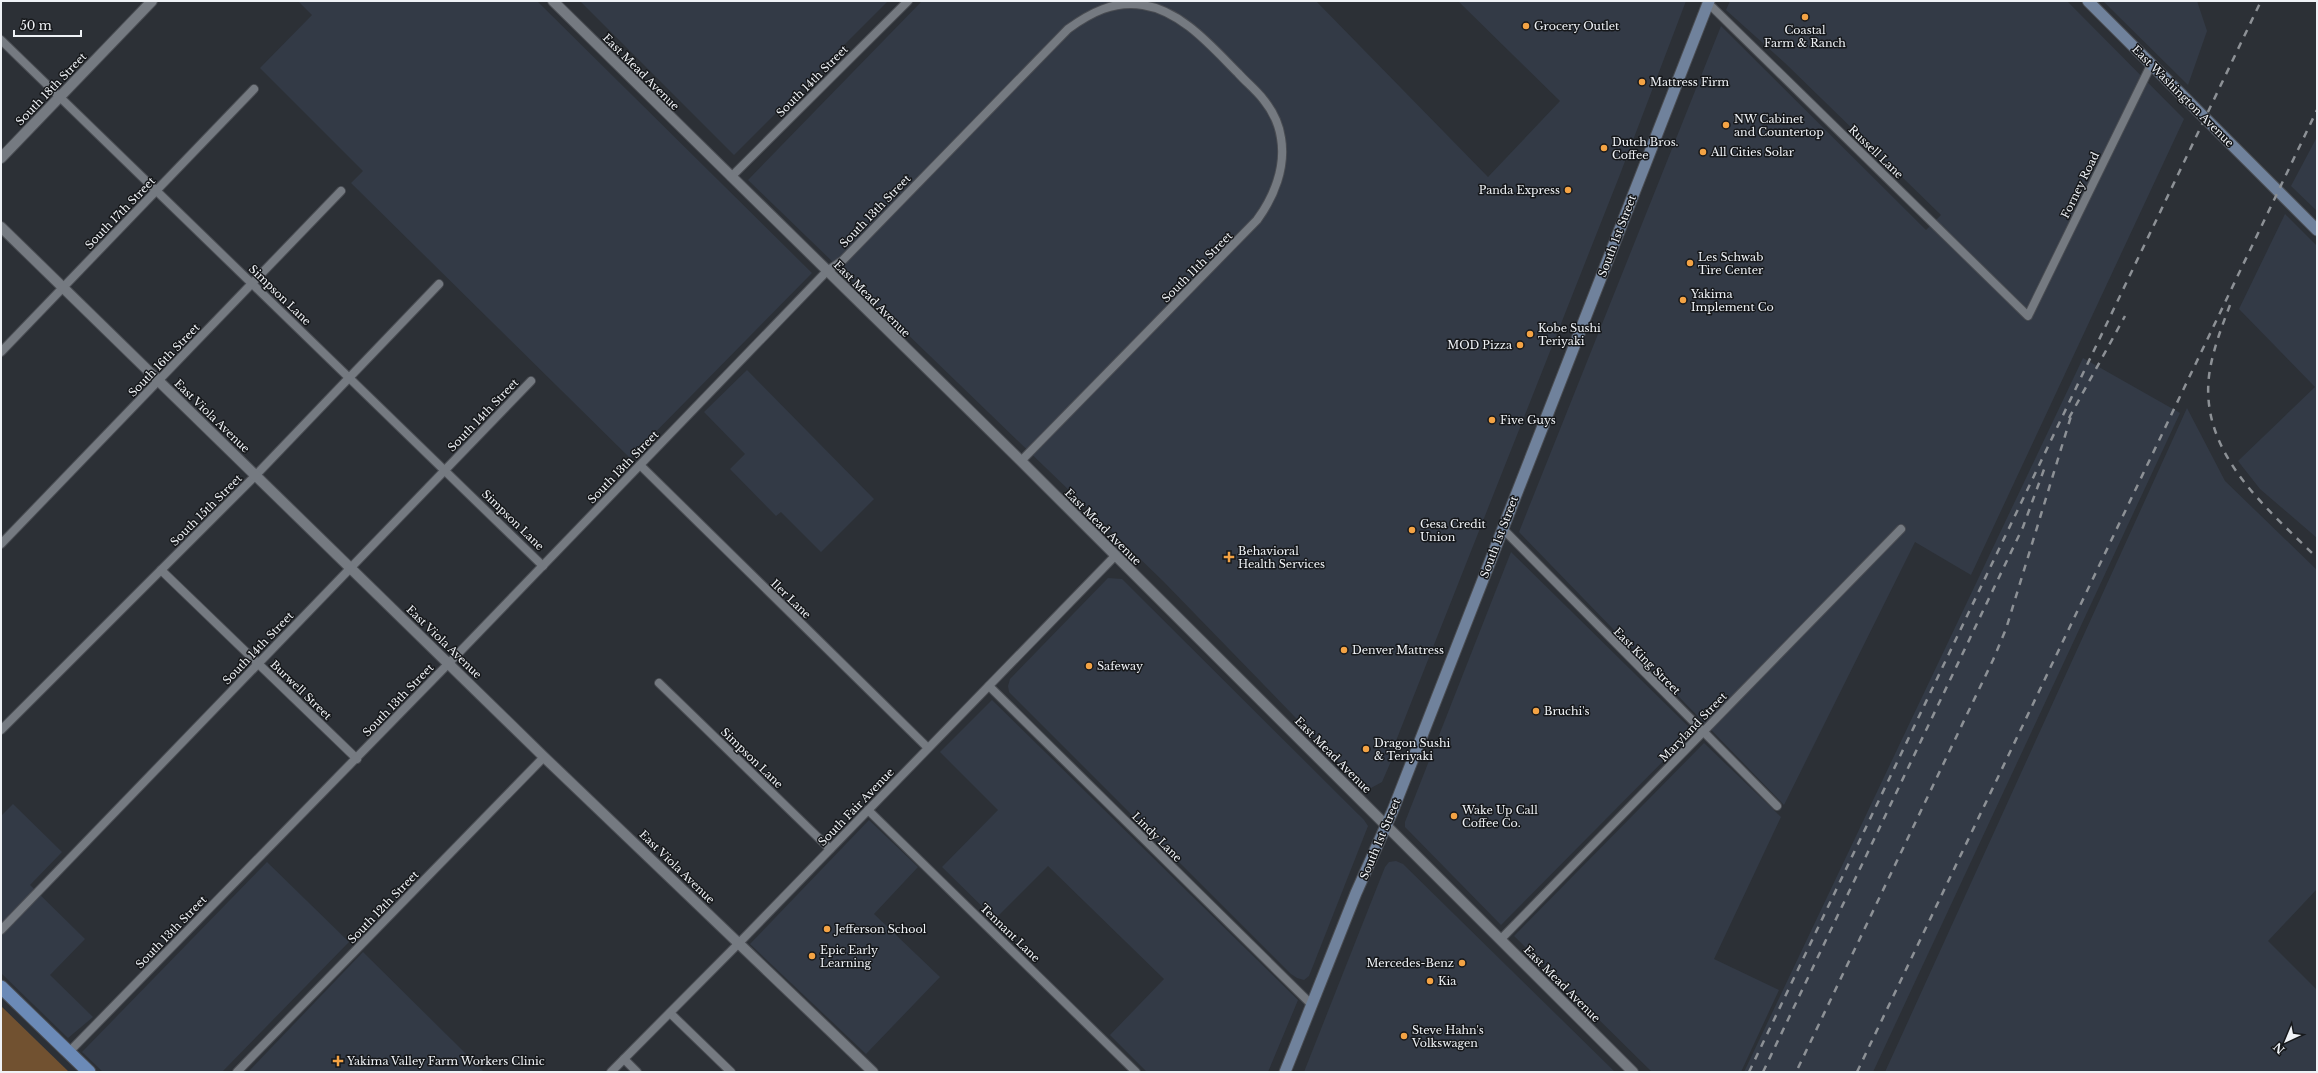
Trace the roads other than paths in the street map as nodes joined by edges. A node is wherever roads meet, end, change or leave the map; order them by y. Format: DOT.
graph roads {
  1 [pos="152,1"];
  2 [pos="553,1"];
  3 [pos="908,1"];
  4 [pos="2088,1"];
  5 [pos="1708,2"];
  6 [pos="1,40"];
  7 [pos="1224,60"];
  8 [pos="2151,65"];
  9 [pos="254,89"];
  10 [pos="60,98"];
  11 [pos="1,158"];
  12 [pos="731,177"];
  13 [pos="156,191"];
  14 [pos="341,191"];
  15 [pos="1,227"];
  16 [pos="2317,230"];
  17 [pos="827,271"];
  18 [pos="252,283"];
  19 [pos="439,284"];
  20 [pos="63,288"];
  21 [pos="2028,316"];
  22 [pos="1,352"];
  23 [pos="350,378"];
  24 [pos="159,381"];
  25 [pos="530,381"];
  26 [pos="1021,461"];
  27 [pos="640,465"];
  28 [pos="446,470"];
  29 [pos="256,475"];
  30 [pos="1503,529"];
  31 [pos="1901,529"];
  32 [pos="1,544"];
  33 [pos="1115,556"];
  34 [pos="543,566"];
  35 [pos="351,568"];
  36 [pos="161,570"];
  37 [pos="258,664"];
  38 [pos="449,664"];
  39 [pos="659,683"];
  40 [pos="989,686"];
  41 [pos="1,730"];
  42 [pos="1703,733"];
  43 [pos="928,748"];
  44 [pos="544,757"];
  45 [pos="357,759"];
  46 [pos="1777,806"];
  47 [pos="868,810"];
  48 [pos="1386,825"];
  49 [pos="830,849"];
  50 [pos="1,930"];
  51 [pos="1501,939"];
  52 [pos="739,943"];
  53 [pos="1,987"];
  54 [pos="1311,1004"];
  55 [pos="670,1013"];
  56 [pos="69,1052"];
  57 [pos="624,1059"];
  58 [pos="89,1072"];
  59 [pos="237,1072"];
  60 [pos="611,1072"];
  61 [pos="637,1072"];
  62 [pos="731,1072"];
  63 [pos="873,1072"];
  64 [pos="1136,1072"];
  65 [pos="1285,1072"];
  66 [pos="1634,1072"];
  1 -- 10 [label="street, South 18th Street"];
  2 -- 12 [label="street, East Mead Avenue"];
  3 -- 12 [label="street, South 14th Street"];
  4 -- 8 [label="main road, East Washington Avenue"];
  5 -- 21 [label="street, Russell Lane"];
  5 -- 30 [label="main road, South 1st Street"];
  6 -- 10 [label="street, Simpson Lane"];
  7 -- 17 [label="street, South 13th Street"];
  7 -- 26 [label="street, South 11th Street"];
  8 -- 16 [label="main road, East Washington Avenue"];
  8 -- 21 [label="street, Forney Road"];
  9 -- 13 [label="street, South 17th Street"];
  10 -- 11 [label="street, South 18th Street"];
  10 -- 13 [label="street, Simpson Lane"];
  12 -- 17 [label="street, East Mead Avenue"];
  13 -- 18 [label="street, Simpson Lane"];
  13 -- 20 [label="street, South 17th Street"];
  14 -- 18 [label="street, South 16th Street"];
  15 -- 20 [label="street, East Viola Avenue"];
  17 -- 26 [label="street, East Mead Avenue"];
  17 -- 27 [label="street, South 13th Street"];
  18 -- 23 [label="street, Simpson Lane"];
  18 -- 24 [label="street, South 16th Street"];
  19 -- 23 [label="street, South 15th Street"];
  20 -- 22 [label="street, South 17th Street"];
  20 -- 24 [label="street, East Viola Avenue"];
  23 -- 28 [label="street, Simpson Lane"];
  23 -- 29 [label="street, South 15th Street"];
  24 -- 29 [label="street, East Viola Avenue"];
  24 -- 32 [label="street, South 16th Street"];
  25 -- 28 [label="street, South 14th Street"];
  26 -- 33 [label="street, East Mead Avenue"];
  27 -- 34 [label="street, South 13th Street"];
  27 -- 43 [label="street, Iler Lane"];
  28 -- 34 [label="street, Simpson Lane"];
  28 -- 35 [label="street, South 14th Street"];
  29 -- 35 [label="street, East Viola Avenue"];
  29 -- 36 [label="street, South 15th Street"];
  30 -- 42 [label="street, East King Street"];
  30 -- 48 [label="main road, South 1st Street"];
  31 -- 42 [label="street, Maryland Street"];
  33 -- 40 [label="street, South Fair Avenue"];
  33 -- 48 [label="street, East Mead Avenue"];
  34 -- 38 [label="street, South 13th Street"];
  35 -- 37 [label="street, South 14th Street"];
  35 -- 38 [label="street, East Viola Avenue"];
  36 -- 37 [label="street, Burwell Street"];
  36 -- 41 [label="street, South 15th Street"];
  37 -- 45 [label="street, Burwell Street"];
  37 -- 50 [label="street, South 14th Street"];
  38 -- 44 [label="street, East Viola Avenue"];
  38 -- 45 [label="street, South 13th Street"];
  39 -- 49 [label="street, Simpson Lane"];
  40 -- 43 [label="street, South Fair Avenue"];
  40 -- 54 [label="street, Lindy Lane"];
  42 -- 46 [label="street, East King Street"];
  42 -- 51 [label="street, Maryland Street"];
  43 -- 47 [label="street, South Fair Avenue"];
  44 -- 52 [label="street, East Viola Avenue"];
  44 -- 59 [label="street, South 12th Street"];
  45 -- 56 [label="street, South 13th Street"];
  47 -- 49 [label="street, South Fair Avenue"];
  47 -- 64 [label="street, Tennant Lane"];
  48 -- 51 [label="street, East Mead Avenue"];
  48 -- 54 [label="main road, South 1st Street"];
  49 -- 52 [label="street, South Fair Avenue"];
  51 -- 66 [label="street, East Mead Avenue"];
  52 -- 55 [label="street, South Fair Avenue"];
  52 -- 63 [label="street, East Viola Avenue"];
  53 -- 56 [label="main road"];
  54 -- 65 [label="main road, South 1st Street"];
  55 -- 57 [label="street, South Fair Avenue"];
  55 -- 62 [label="street"];
  56 -- 58 [label="main road"];
  57 -- 60 [label="street, South Fair Avenue"];
  57 -- 61 [label="street"];
}
